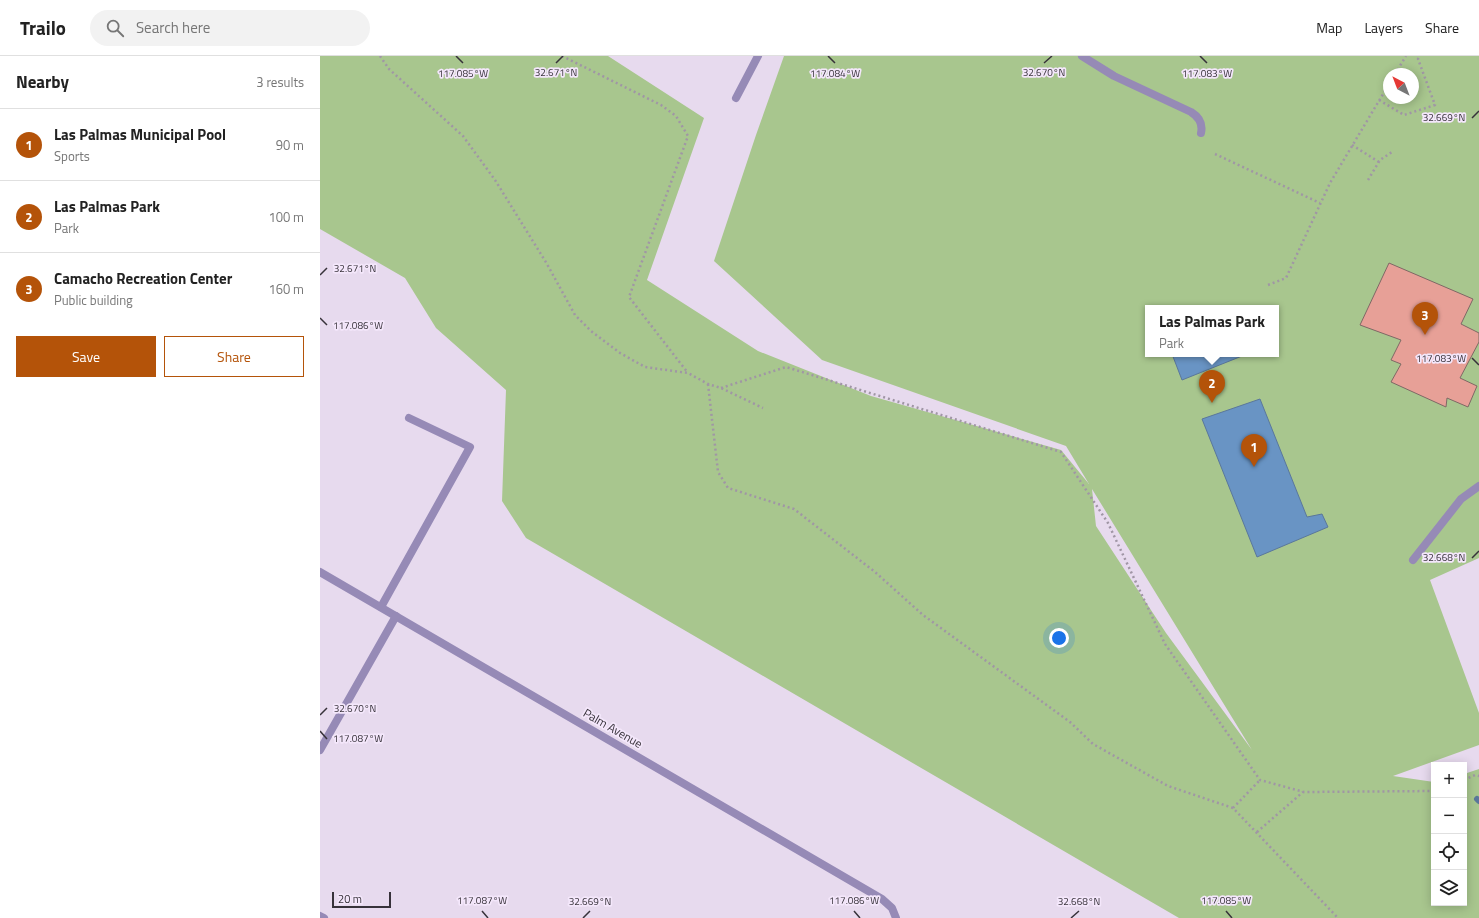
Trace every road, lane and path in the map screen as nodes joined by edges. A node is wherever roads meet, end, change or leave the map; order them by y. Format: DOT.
graph roads {
  1 [pos="380,56"];
  2 [pos="562,56"];
  3 [pos="758,56"];
  4 [pos="1082,56"];
  5 [pos="1406,56"];
  6 [pos="1420,56"];
  7 [pos="1399,68"];
  8 [pos="1383,95"];
  9 [pos="736,98"];
  10 [pos="1380,100"];
  11 [pos="1201,133"];
  12 [pos="1352,145"];
  13 [pos="1392,152"];
  14 [pos="1215,154"];
  15 [pos="1379,162"];
  16 [pos="1368,180"];
  17 [pos="1320,202"];
  18 [pos="1268,285"];
  19 [pos="688,373"];
  20 [pos="708,384"];
  21 [pos="720,388"];
  22 [pos="763,408"];
  23 [pos="409,418"];
  24 [pos="1479,486"];
  25 [pos="1413,560"];
  26 [pos="320,572"];
  27 [pos="381,607"];
  28 [pos="396,616"];
  29 [pos="320,749"];
  30 [pos="1479,776"];
  31 [pos="1467,779"];
  32 [pos="1260,780"];
  33 [pos="1431,791"];
  34 [pos="1304,792"];
  35 [pos="1234,808"];
  36 [pos="1257,832"];
  37 [pos="320,916"];
  38 [pos="324,918"];
  39 [pos="896,918"];
  40 [pos="1338,918"];
  1 -- 19 [label="path"];
  2 -- 19 [label="path"];
  3 -- 9 [label="street"];
  4 -- 11 [label="street"];
  5 -- 7 [label="path"];
  6 -- 10 [label="path"];
  8 -- 10 [label="path"];
  10 -- 12 [label="path"];
  12 -- 15 [label="path"];
  12 -- 17 [label="path"];
  13 -- 15 [label="path"];
  14 -- 17 [label="path"];
  15 -- 16 [label="path"];
  17 -- 18 [label="path"];
  19 -- 20 [label="path"];
  20 -- 21 [label="path"];
  20 -- 35 [label="path"];
  21 -- 22 [label="path"];
  21 -- 32 [label="path"];
  23 -- 27 [label="street"];
  24 -- 25 [label="street"];
  26 -- 27 [label="street, Palm Avenue"];
  27 -- 28 [label="street, Palm Avenue"];
  28 -- 29 [label="street"];
  28 -- 39 [label="street, Palm Avenue"];
  30 -- 31 [label="path"];
  32 -- 34 [label="path"];
  32 -- 35 [label="path"];
  33 -- 34 [label="path"];
  34 -- 36 [label="path"];
  35 -- 36 [label="path"];
  36 -- 40 [label="path"];
  37 -- 38 [label="street"];
}
